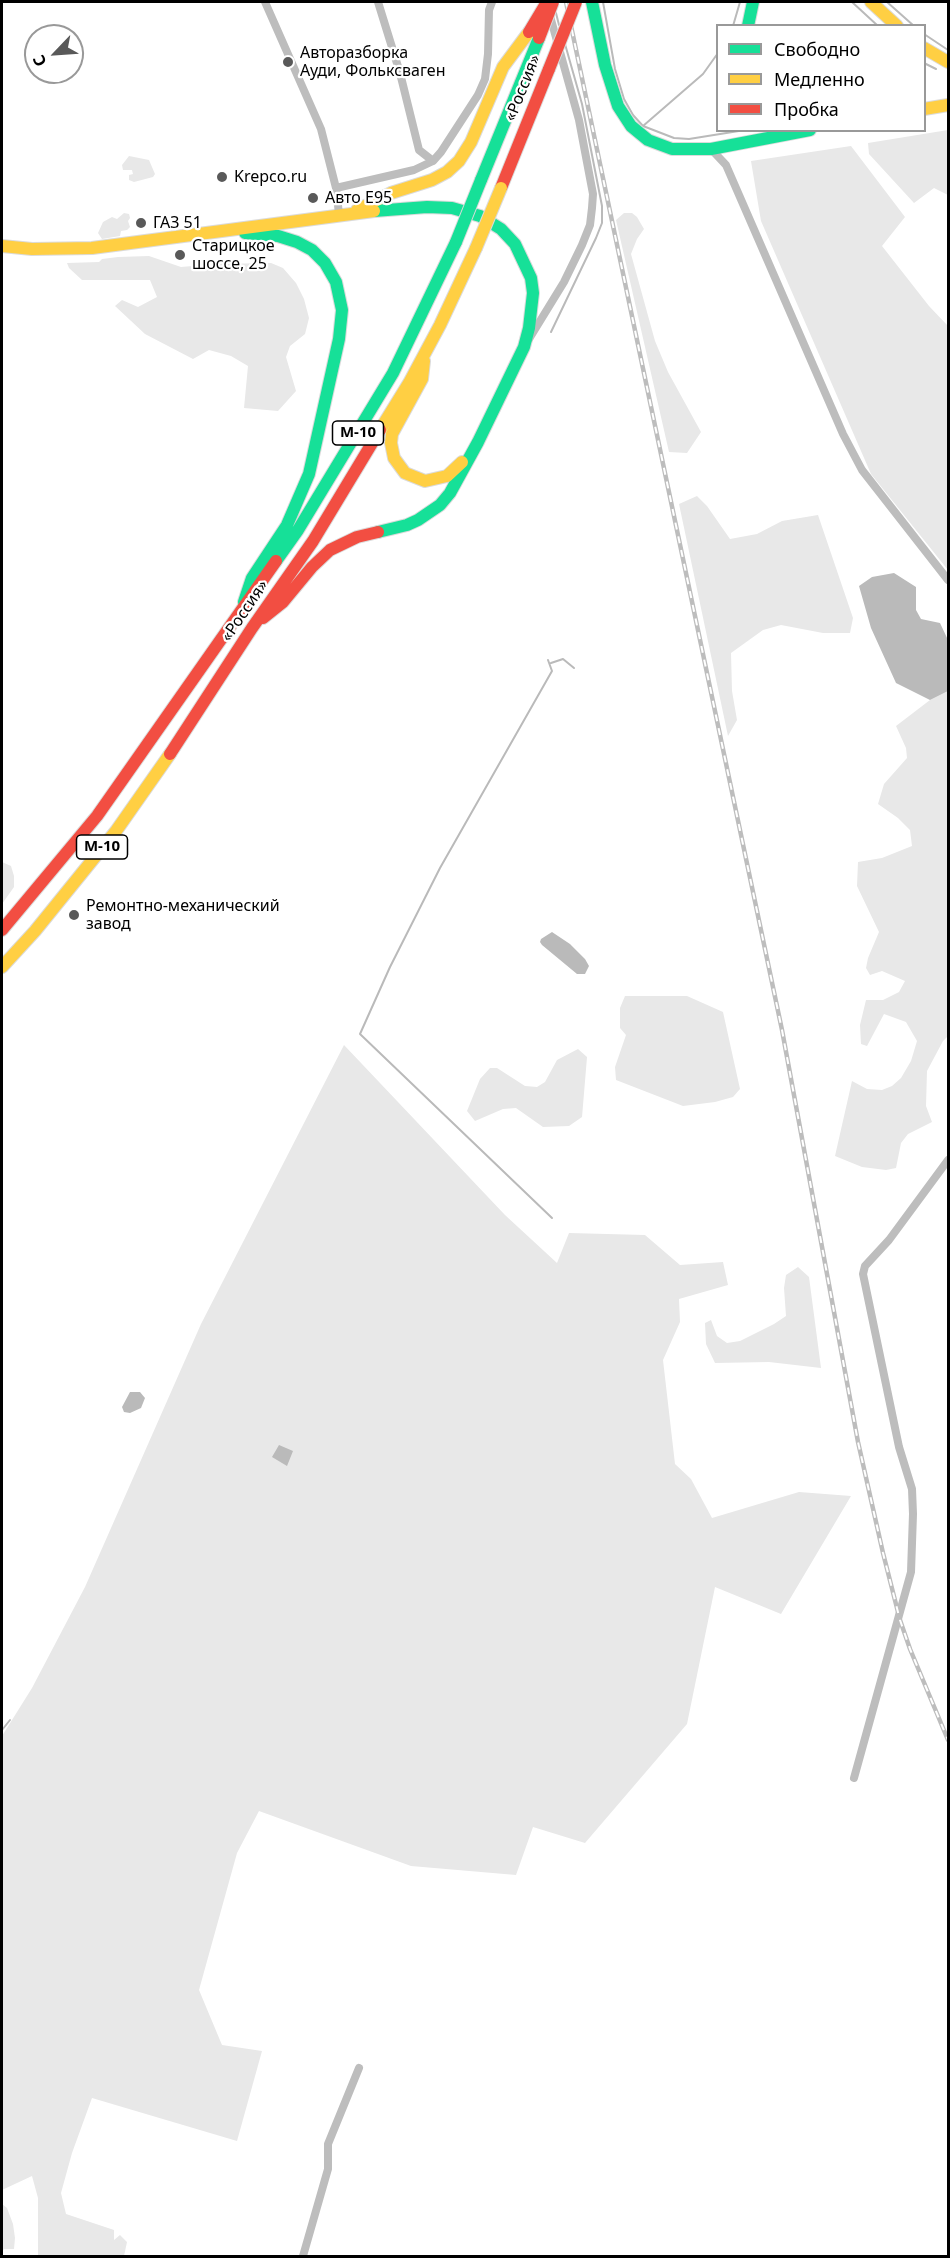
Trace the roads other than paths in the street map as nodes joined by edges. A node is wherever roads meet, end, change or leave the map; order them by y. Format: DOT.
graph roads {
  1 [pos="265,2"];
  2 [pos="378,2"];
  3 [pos="492,2"];
  4 [pos="546,2"];
  5 [pos="553,2"];
  6 [pos="576,2"];
  7 [pos="592,2"];
  8 [pos="753,2"];
  9 [pos="871,2"];
  10 [pos="748,24"];
  11 [pos="895,24"];
  12 [pos="534,35"];
  13 [pos="926,49"];
  14 [pos="948,62"];
  15 [pos="948,105"];
  16 [pos="926,109"];
  17 [pos="800,132"];
  18 [pos="711,149"];
  19 [pos="433,161"];
  20 [pos="336,188"];
  21 [pos="353,213"];
  22 [pos="339,214"];
  23 [pos="205,232"];
  24 [pos="2,246"];
  25 [pos="524,347"];
  26 [pos="424,355"];
  27 [pos="478,442"];
  28 [pos="948,579"];
  29 [pos="240,612"];
  30 [pos="252,628"];
  31 [pos="2,930"];
  32 [pos="2,967"];
  33 [pos="948,1160"];
  34 [pos="854,1778"];
  35 [pos="359,2068"];
  36 [pos="303,2256"];
  1 -- 20 [label="street"];
  2 -- 19 [label="street"];
  3 -- 19 [label="street"];
  4 -- 12 [label="main road, bridge"];
  4 -- 25 [label="street"];
  5 -- 12 [label="main road, «Россия» / М-10, bridge"];
  6 -- 26 [label="main road, «Россия» / М-10, bridge"];
  7 -- 18 [label="main road"];
  8 -- 10 [label="main road"];
  9 -- 11 [label="main road"];
  12 -- 21 [label="main road"];
  12 -- 29 [label="main road, «Россия» / М-10, bridge"];
  13 -- 14 [label="main road"];
  15 -- 16 [label="main road"];
  17 -- 18 [label="main road"];
  18 -- 28 [label="street"];
  19 -- 20 [label="street"];
  20 -- 22 [label="street"];
  21 -- 22 [label="main road"];
  21 -- 25 [label="main road"];
  22 -- 23 [label="main road"];
  23 -- 24 [label="main road"];
  23 -- 29 [label="main road"];
  25 -- 27 [label="main road"];
  26 -- 27 [label="main road"];
  26 -- 30 [label="main road, «Россия» / М-10"];
  27 -- 30 [label="main road"];
  29 -- 31 [label="main road, «Россия» / М-10"];
  30 -- 32 [label="main road, «Россия» / М-10"];
  33 -- 34 [label="street"];
  35 -- 36 [label="street"];
}
